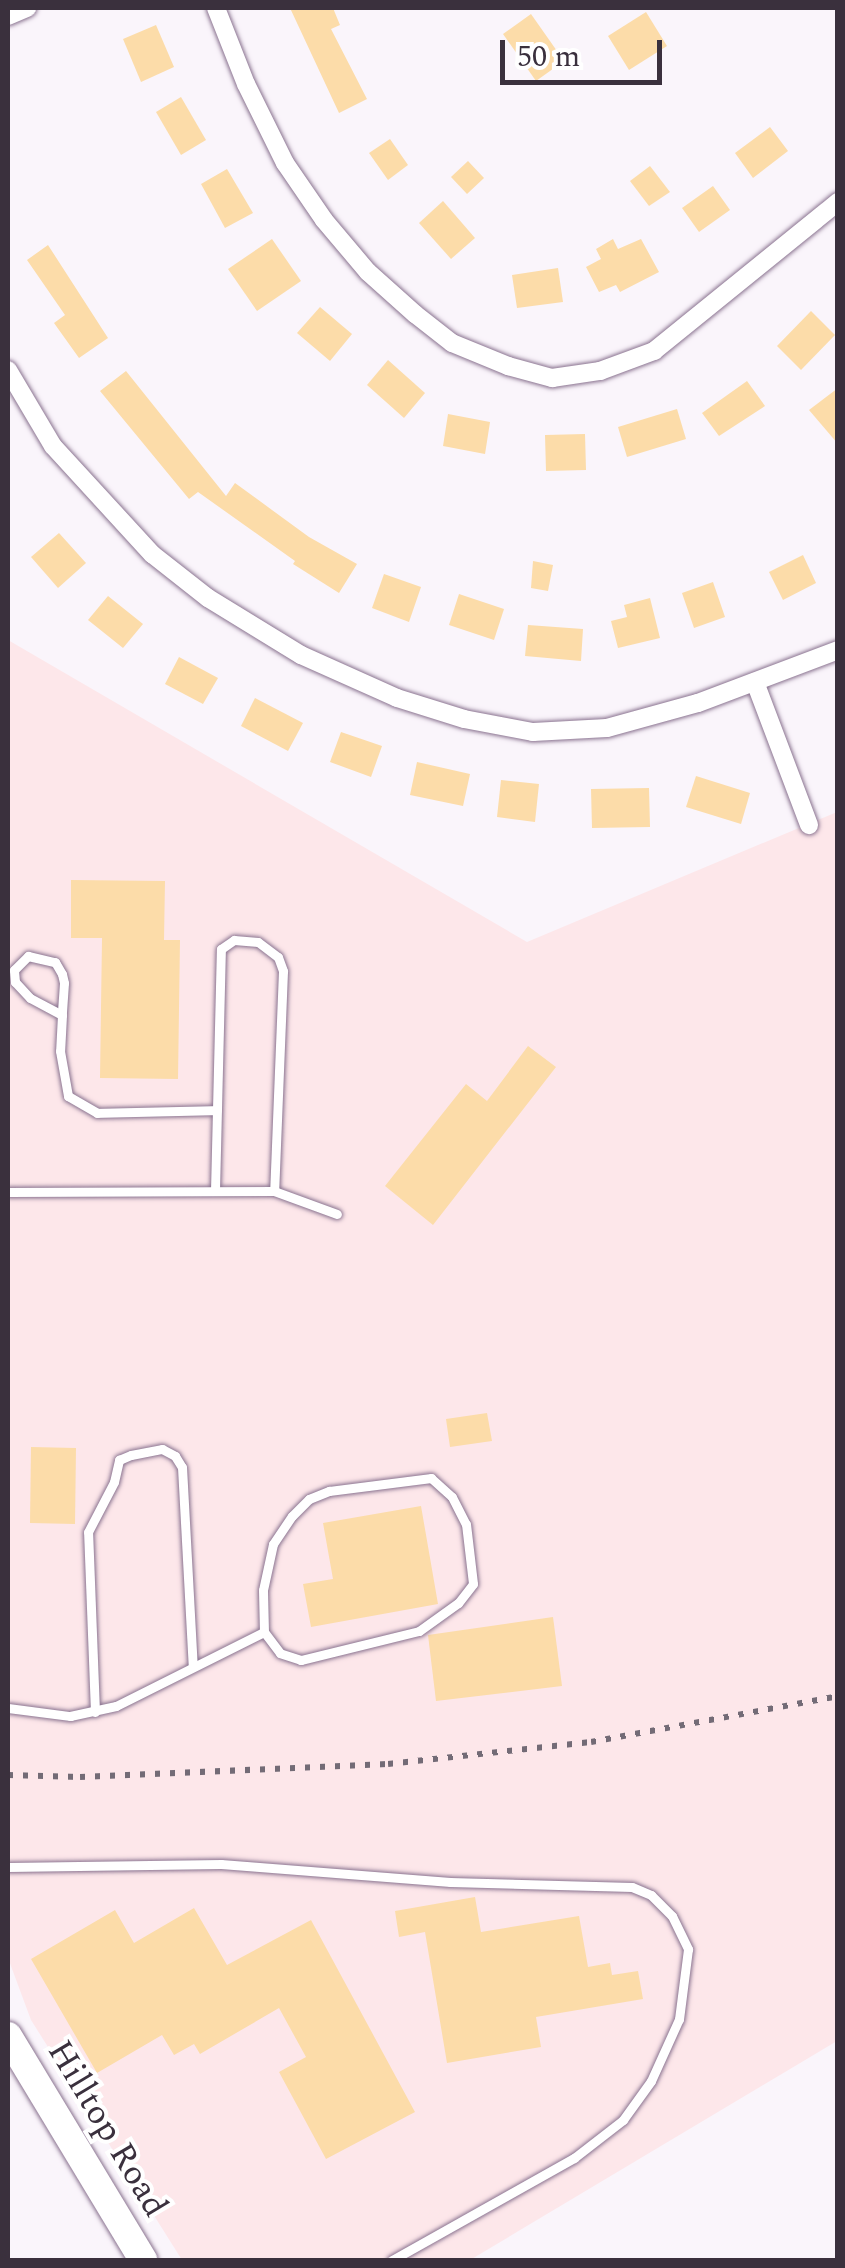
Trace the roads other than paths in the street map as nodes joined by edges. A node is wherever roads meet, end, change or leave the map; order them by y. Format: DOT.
graph roads {
  1 [pos="27,8"];
  2 [pos="216,8"];
  3 [pos="8,16"];
  4 [pos="838,202"];
  5 [pos="8,370"];
  6 [pos="838,650"];
  7 [pos="755,682"];
  8 [pos="809,824"];
  9 [pos="62,1016"];
  10 [pos="216,1110"];
  11 [pos="214,1191"];
  12 [pos="274,1191"];
  13 [pos="8,1192"];
  14 [pos="337,1214"];
  15 [pos="264,1632"];
  16 [pos="193,1667"];
  17 [pos="8,1708"];
  18 [pos="94,1712"];
  19 [pos="8,1867"];
  20 [pos="8,2036"];
  21 [pos="143,2260"];
  22 [pos="392,2260"];
  1 -- 3 [label="street"];
  2 -- 4 [label="street"];
  5 -- 7 [label="street"];
  6 -- 7 [label="street"];
  7 -- 8 [label="street"];
  9 -- 9 [label="lane"];
  9 -- 10 [label="lane"];
  10 -- 11 [label="lane"];
  10 -- 12 [label="lane"];
  11 -- 12 [label="lane"];
  11 -- 13 [label="lane"];
  12 -- 14 [label="lane"];
  15 -- 15 [label="lane"];
  15 -- 16 [label="lane"];
  16 -- 18 [label="lane"];
  16 -- 18 [label="lane"];
  17 -- 18 [label="lane"];
  19 -- 22 [label="lane"];
  20 -- 21 [label="main road, Hilltop Road"];
}
